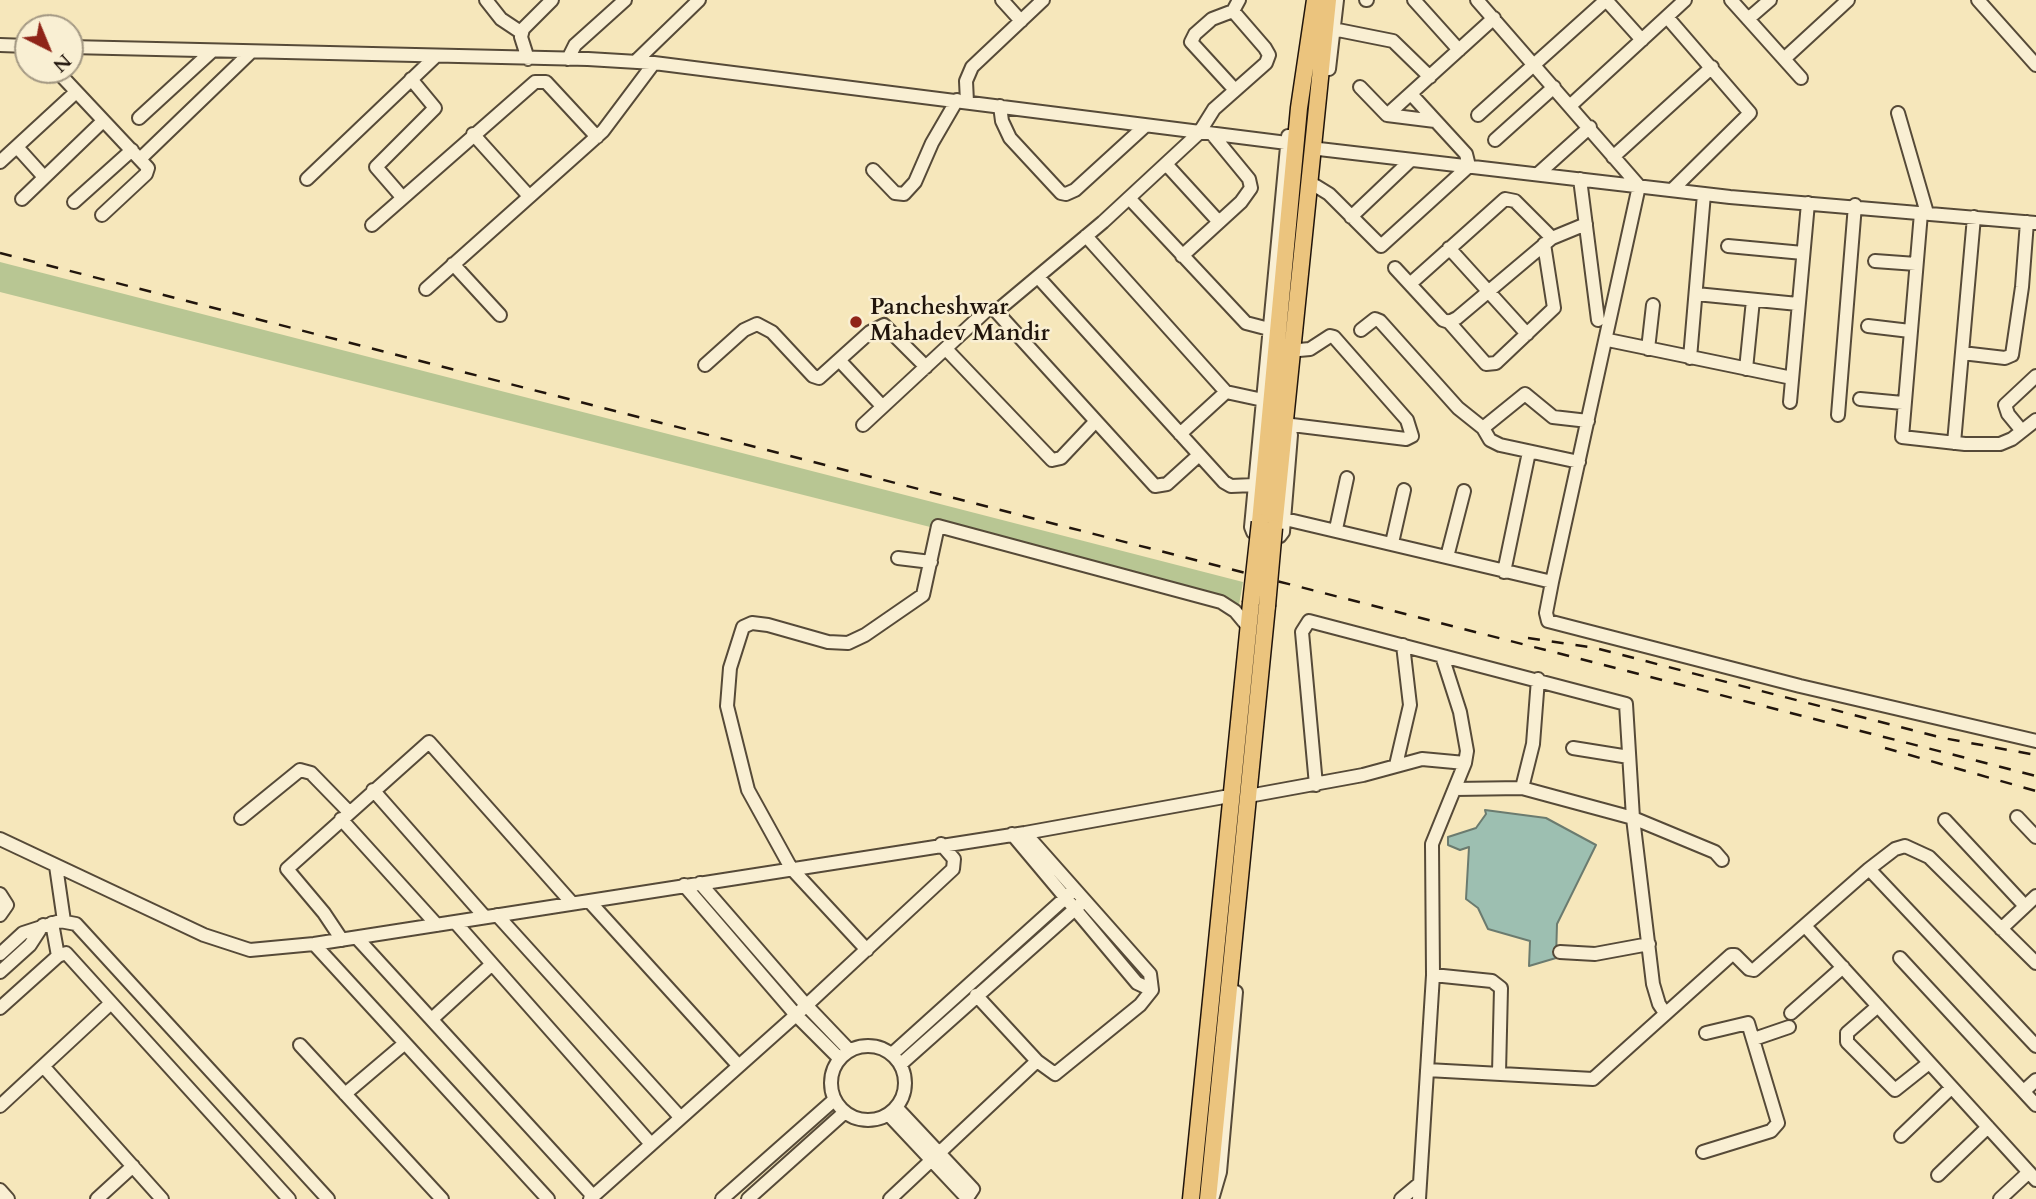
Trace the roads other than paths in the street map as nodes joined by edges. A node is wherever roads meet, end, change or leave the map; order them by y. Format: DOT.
graph roads {
  1 [pos="486,0"];
  2 [pos="552,0"];
  3 [pos="625,0"];
  4 [pos="699,0"];
  5 [pos="1002,0"];
  6 [pos="1043,0"];
  7 [pos="1308,0"];
  8 [pos="1315,0"];
  9 [pos="1328,0"];
  10 [pos="1337,0"];
  11 [pos="1414,0"];
  12 [pos="1477,0"];
  13 [pos="1606,0"];
  14 [pos="1685,0"];
  15 [pos="1731,0"];
  16 [pos="1770,0"];
  17 [pos="1848,0"];
  18 [pos="1978,0"];
  19 [pos="1236,6"];
  20 [pos="1667,17"];
  21 [pos="1493,18"];
  22 [pos="1748,19"];
  23 [pos="1021,21"];
  24 [pos="1333,29"];
  25 [pos="522,33"];
  26 [pos="1642,40"];
  27 [pos="84,47"];
  28 [pos="1459,50"];
  29 [pos="211,52"];
  30 [pos="250,53"];
  31 [pos="435,57"];
  32 [pos="528,59"];
  33 [pos="568,59"];
  34 [pos="1784,59"];
  35 [pos="635,62"];
  36 [pos="654,63"];
  37 [pos="1535,64"];
  38 [pos="2036,65"];
  39 [pos="1712,67"];
  40 [pos="1430,77"];
  41 [pos="1801,78"];
  42 [pos="411,79"];
  43 [pos="68,84"];
  44 [pos="1360,87"];
  45 [pos="1554,87"];
  46 [pos="1235,90"];
  47 [pos="76,92"];
  48 [pos="1411,94"];
  49 [pos="962,101"];
  50 [pos="1571,105"];
  51 [pos="1000,106"];
  52 [pos="1898,113"];
  53 [pos="1387,115"];
  54 [pos="1478,115"];
  55 [pos="138,118"];
  56 [pos="103,121"];
  57 [pos="1436,121"];
  58 [pos="1144,127"];
  59 [pos="1590,127"];
  60 [pos="473,134"];
  61 [pos="1206,134"];
  62 [pos="597,136"];
  63 [pos="1495,140"];
  64 [pos="1287,143"];
  65 [pos="17,147"];
  66 [pos="1319,149"];
  67 [pos="136,155"];
  68 [pos="1613,157"];
  69 [pos="1411,160"];
  70 [pos="0,162"];
  71 [pos="1166,164"];
  72 [pos="1469,166"];
  73 [pos="873,170"];
  74 [pos="1539,173"];
  75 [pos="44,177"];
  76 [pos="307,179"];
  77 [pos="1580,179"];
  78 [pos="1316,186"];
  79 [pos="1639,186"];
  80 [pos="1672,190"];
  81 [pos="1704,194"];
  82 [pos="528,195"];
  83 [pos="402,197"];
  84 [pos="1129,198"];
  85 [pos="22,199"];
  86 [pos="74,202"];
  87 [pos="1808,203"];
  88 [pos="1855,205"];
  89 [pos="1924,213"];
  90 [pos="102,215"];
  91 [pos="1351,216"];
  92 [pos="1974,217"];
  93 [pos="1219,222"];
  94 [pos="2031,223"];
  95 [pos="1586,224"];
  96 [pos="372,225"];
  97 [pos="1086,236"];
  98 [pos="1548,241"];
  99 [pos="1728,246"];
  100 [pos="1449,248"];
  101 [pos="1803,253"];
  102 [pos="1182,256"];
  103 [pos="1875,261"];
  104 [pos="453,264"];
  105 [pos="1916,264"];
  106 [pos="1395,268"];
  107 [pos="1038,277"];
  108 [pos="1410,284"];
  109 [pos="426,289"];
  110 [pos="1488,292"];
  111 [pos="1696,294"];
  112 [pos="1753,300"];
  113 [pos="1798,304"];
  114 [pos="1653,305"];
  115 [pos="995,310"];
  116 [pos="500,315"];
  117 [pos="1598,320"];
  118 [pos="1449,322"];
  119 [pos="1868,326"];
  120 [pos="1269,329"];
  121 [pos="1362,330"];
  122 [pos="1910,331"];
  123 [pos="1527,334"];
  124 [pos="1608,340"];
  125 [pos="946,349"];
  126 [pos="1648,349"];
  127 [pos="1299,350"];
  128 [pos="1962,353"];
  129 [pos="1690,358"];
  130 [pos="840,361"];
  131 [pos="705,365"];
  132 [pos="926,367"];
  133 [pos="1746,369"];
  134 [pos="2036,376"];
  135 [pos="1792,378"];
  136 [pos="1226,392"];
  137 [pos="1860,399"];
  138 [pos="1262,400"];
  139 [pos="1790,402"];
  140 [pos="1903,403"];
  141 [pos="882,406"];
  142 [pos="1839,415"];
  143 [pos="2036,420"];
  144 [pos="1588,421"];
  145 [pos="1094,423"];
  146 [pos="863,425"];
  147 [pos="1292,425"];
  148 [pos="1483,428"];
  149 [pos="2022,431"];
  150 [pos="1180,434"];
  151 [pos="1954,443"];
  152 [pos="1529,452"];
  153 [pos="1199,455"];
  154 [pos="1579,461"];
  155 [pos="1347,478"];
  156 [pos="1254,485"];
  157 [pos="1405,490"];
  158 [pos="1464,491"];
  159 [pos="1273,523"];
  160 [pos="1336,529"];
  161 [pos="1392,543"];
  162 [pos="1447,557"];
  163 [pos="898,558"];
  164 [pos="931,562"];
  165 [pos="1504,572"];
  166 [pos="1552,582"];
  167 [pos="1256,612"];
  168 [pos="1402,645"];
  169 [pos="1442,656"];
  170 [pos="1538,679"];
  171 [pos="2036,741"];
  172 [pos="1573,748"];
  173 [pos="1629,758"];
  174 [pos="1465,763"];
  175 [pos="1396,765"];
  176 [pos="1316,785"];
  177 [pos="1521,788"];
  178 [pos="1455,789"];
  179 [pos="373,790"];
  180 [pos="1254,795"];
  181 [pos="1224,797"];
  182 [pos="345,815"];
  183 [pos="2017,817"];
  184 [pos="240,818"];
  185 [pos="1633,818"];
  186 [pos="1944,820"];
  187 [pos="1018,833"];
  188 [pos="2036,837"];
  189 [pos="0,839"];
  190 [pos="942,844"];
  191 [pos="1722,860"];
  192 [pos="56,866"];
  193 [pos="791,868"];
  194 [pos="1869,869"];
  195 [pos="700,883"];
  196 [pos="684,885"];
  197 [pos="0,894"];
  198 [pos="1069,894"];
  199 [pos="2036,896"];
  200 [pos="589,901"];
  201 [pos="1084,901"];
  202 [pos="572,903"];
  203 [pos="2025,906"];
  204 [pos="1073,911"];
  205 [pos="0,915"];
  206 [pos="491,916"];
  207 [pos="455,922"];
  208 [pos="53,923"];
  209 [pos="437,925"];
  210 [pos="1806,927"];
  211 [pos="2001,929"];
  212 [pos="357,938"];
  213 [pos="342,940"];
  214 [pos="314,944"];
  215 [pos="1649,944"];
  216 [pos="867,950"];
  217 [pos="1560,952"];
  218 [pos="0,954"];
  219 [pos="58,956"];
  220 [pos="1900,958"];
  221 [pos="2036,963"];
  222 [pos="492,964"];
  223 [pos="1843,967"];
  224 [pos="0,972"];
  225 [pos="1433,975"];
  226 [pos="1152,990"];
  227 [pos="976,995"];
  228 [pos="111,1003"];
  229 [pos="806,1005"];
  230 [pos="1878,1006"];
  231 [pos="0,1009"];
  232 [pos="1665,1013"];
  233 [pos="1791,1013"];
  234 [pos="796,1015"];
  235 [pos="433,1018"];
  236 [pos="1789,1027"];
  237 [pos="1706,1033"];
  238 [pos="1754,1039"];
  239 [pos="404,1044"];
  240 [pos="300,1045"];
  241 [pos="2036,1046"];
  242 [pos="844,1054"];
  243 [pos="896,1059"];
  244 [pos="1037,1060"];
  245 [pos="1929,1063"];
  246 [pos="738,1065"];
  247 [pos="43,1066"];
  248 [pos="1427,1070"];
  249 [pos="1499,1073"];
  250 [pos="2036,1080"];
  251 [pos="1951,1088"];
  252 [pos="2024,1091"];
  253 [pos="345,1094"];
  254 [pos="834,1100"];
  255 [pos="2036,1105"];
  256 [pos="0,1106"];
  257 [pos="892,1111"];
  258 [pos="845,1112"];
  259 [pos="680,1117"];
  260 [pos="1988,1127"];
  261 [pos="1901,1136"];
  262 [pos="651,1144"];
  263 [pos="1703,1152"];
  264 [pos="935,1157"];
  265 [pos="133,1166"];
  266 [pos="1938,1175"];
  267 [pos="2033,1176"];
  268 [pos="1420,1183"];
  269 [pos="0,1191"];
  270 [pos="592,1197"];
  271 [pos="8,1199"];
  272 [pos="97,1199"];
  273 [pos="162,1199"];
  274 [pos="289,1199"];
  275 [pos="328,1199"];
  276 [pos="442,1199"];
  277 [pos="548,1199"];
  278 [pos="722,1199"];
  279 [pos="748,1199"];
  280 [pos="890,1199"];
  281 [pos="1191,1199"];
  282 [pos="1210,1199"];
  283 [pos="1401,1199"];
  284 [pos="1419,1199"];
  285 [pos="2000,1199"];
  1 -- 25 [label="street"];
  2 -- 25 [label="street"];
  3 -- 33 [label="street"];
  4 -- 35 [label="street"];
  5 -- 23 [label="street"];
  6 -- 23 [label="street"];
  7 -- 64 [label="street"];
  8 -- 159 [label="main road"];
  9 -- 159 [label="main road"];
  10 -- 24 [label="street"];
  11 -- 28 [label="street"];
  12 -- 21 [label="street"];
  13 -- 26 [label="street"];
  13 -- 37 [label="street"];
  14 -- 20 [label="street"];
  15 -- 22 [label="street"];
  16 -- 22 [label="street"];
  17 -- 34 [label="street"];
  18 -- 38 [label="street"];
  19 -- 46 [label="street"];
  19 -- 46 [label="street"];
  20 -- 26 [label="street"];
  20 -- 39 [label="street"];
  21 -- 28 [label="street"];
  21 -- 37 [label="street"];
  22 -- 34 [label="street"];
  23 -- 49 [label="street"];
  24 -- 40 [label="street"];
  24 -- 66 [label="street"];
  25 -- 32 [label="street"];
  26 -- 50 [label="street"];
  27 -- 29 [label="street"];
  28 -- 40 [label="street"];
  29 -- 30 [label="street"];
  29 -- 55 [label="street"];
  30 -- 31 [label="street"];
  30 -- 67 [label="street"];
  31 -- 32 [label="street"];
  31 -- 42 [label="street"];
  32 -- 33 [label="street"];
  33 -- 35 [label="street"];
  34 -- 41 [label="street"];
  35 -- 36 [label="street"];
  36 -- 49 [label="street"];
  36 -- 62 [label="street"];
  37 -- 45 [label="street"];
  37 -- 54 [label="street"];
  39 -- 68 [label="street"];
  39 -- 80 [label="street"];
  40 -- 48 [label="street"];
  42 -- 76 [label="street"];
  42 -- 83 [label="street"];
  43 -- 47 [label="street"];
  44 -- 53 [label="street"];
  45 -- 50 [label="street"];
  45 -- 63 [label="street"];
  46 -- 61 [label="street"];
  47 -- 56 [label="street"];
  47 -- 65 [label="street"];
  48 -- 53 [label="street"];
  48 -- 57 [label="street"];
  49 -- 51 [label="street"];
  49 -- 73 [label="street"];
  50 -- 59 [label="street"];
  51 -- 58 [label="street"];
  51 -- 58 [label="street"];
  52 -- 89 [label="street"];
  53 -- 57 [label="street"];
  56 -- 67 [label="street"];
  56 -- 75 [label="street"];
  57 -- 72 [label="street"];
  58 -- 61 [label="street"];
  59 -- 68 [label="street"];
  59 -- 74 [label="street"];
  60 -- 62 [label="street"];
  60 -- 82 [label="street"];
  60 -- 83 [label="street"];
  61 -- 64 [label="street"];
  61 -- 71 [label="street"];
  61 -- 93 [label="street"];
  62 -- 82 [label="street"];
  64 -- 120 [label="street"];
  65 -- 70 [label="street"];
  65 -- 75 [label="street"];
  66 -- 69 [label="street"];
  66 -- 78 [label="street"];
  67 -- 86 [label="street"];
  67 -- 90 [label="street"];
  68 -- 79 [label="street"];
  69 -- 72 [label="street"];
  69 -- 91 [label="street"];
  71 -- 84 [label="street"];
  71 -- 93 [label="street"];
  72 -- 74 [label="street"];
  72 -- 91 [label="street"];
  74 -- 77 [label="street"];
  75 -- 85 [label="street"];
  77 -- 79 [label="street"];
  77 -- 95 [label="street"];
  78 -- 91 [label="street"];
  78 -- 127 [label="street"];
  79 -- 80 [label="street"];
  79 -- 124 [label="street"];
  80 -- 81 [label="street"];
  81 -- 87 [label="street"];
  81 -- 111 [label="street"];
  82 -- 104 [label="street"];
  83 -- 96 [label="street"];
  84 -- 97 [label="street"];
  84 -- 102 [label="street"];
  87 -- 88 [label="street"];
  87 -- 101 [label="street"];
  88 -- 89 [label="street"];
  88 -- 142 [label="street"];
  89 -- 92 [label="street"];
  89 -- 105 [label="street"];
  92 -- 94 [label="street"];
  92 -- 128 [label="street"];
  93 -- 102 [label="street"];
  94 -- 128 [label="street"];
  95 -- 98 [label="street"];
  95 -- 117 [label="street"];
  97 -- 107 [label="street"];
  97 -- 136 [label="street"];
  98 -- 100 [label="street"];
  98 -- 110 [label="street"];
  98 -- 123 [label="street"];
  99 -- 101 [label="street"];
  100 -- 108 [label="street"];
  100 -- 110 [label="street"];
  101 -- 113 [label="street"];
  102 -- 120 [label="street"];
  103 -- 105 [label="street"];
  104 -- 109 [label="street"];
  104 -- 116 [label="street"];
  105 -- 122 [label="street"];
  106 -- 108 [label="street"];
  107 -- 115 [label="street"];
  107 -- 150 [label="street"];
  108 -- 118 [label="street"];
  110 -- 118 [label="street"];
  110 -- 123 [label="street"];
  111 -- 112 [label="street"];
  111 -- 129 [label="street"];
  112 -- 113 [label="street"];
  112 -- 133 [label="street"];
  113 -- 135 [label="street"];
  114 -- 126 [label="street"];
  115 -- 125 [label="street"];
  115 -- 145 [label="street"];
  118 -- 123 [label="street"];
  119 -- 122 [label="street"];
  120 -- 138 [label="street"];
  121 -- 148 [label="street"];
  122 -- 140 [label="street"];
  124 -- 126 [label="street"];
  124 -- 144 [label="street"];
  125 -- 132 [label="street"];
  125 -- 145 [label="street"];
  126 -- 129 [label="street"];
  127 -- 147 [label="street"];
  127 -- 147 [label="street"];
  128 -- 151 [label="street"];
  129 -- 133 [label="street"];
  130 -- 131 [label="street"];
  130 -- 132 [label="street"];
  130 -- 141 [label="street"];
  132 -- 141 [label="street"];
  133 -- 135 [label="street"];
  134 -- 149 [label="street"];
  135 -- 139 [label="street"];
  136 -- 138 [label="street"];
  136 -- 150 [label="street"];
  137 -- 140 [label="street"];
  138 -- 156 [label="street"];
  140 -- 151 [label="street"];
  141 -- 146 [label="street"];
  143 -- 149 [label="street"];
  144 -- 148 [label="street"];
  144 -- 154 [label="street"];
  145 -- 153 [label="street"];
  147 -- 159 [label="street"];
  148 -- 152 [label="street"];
  149 -- 151 [label="street"];
  150 -- 153 [label="street"];
  152 -- 154 [label="street"];
  152 -- 165 [label="street"];
  153 -- 156 [label="street"];
  154 -- 166 [label="street"];
  155 -- 160 [label="street"];
  156 -- 159 [label="street"];
  157 -- 161 [label="street"];
  158 -- 162 [label="street"];
  159 -- 160 [label="street"];
  159 -- 167 [label="main road, bridge"];
  160 -- 161 [label="street"];
  161 -- 162 [label="street"];
  162 -- 165 [label="street"];
  163 -- 164 [label="street"];
  164 -- 167 [label="street"];
  164 -- 193 [label="street"];
  165 -- 166 [label="street"];
  166 -- 171 [label="street"];
  167 -- 180 [label="street"];
  167 -- 181 [label="street"];
  167 -- 281 [label="main road"];
  167 -- 282 [label="main road"];
  168 -- 169 [label="street"];
  168 -- 175 [label="street"];
  168 -- 176 [label="street"];
  169 -- 170 [label="street"];
  169 -- 174 [label="street"];
  170 -- 173 [label="street"];
  170 -- 177 [label="street"];
  172 -- 173 [label="street"];
  173 -- 185 [label="street"];
  174 -- 175 [label="street"];
  174 -- 178 [label="street"];
  175 -- 176 [label="street"];
  176 -- 180 [label="street"];
  177 -- 178 [label="street"];
  177 -- 185 [label="street"];
  178 -- 225 [label="street"];
  179 -- 182 [label="street"];
  179 -- 202 [label="street"];
  179 -- 206 [label="street"];
  180 -- 282 [label="street"];
  181 -- 187 [label="street"];
  181 -- 281 [label="street"];
  182 -- 184 [label="street"];
  182 -- 209 [label="street"];
  182 -- 213 [label="street"];
  183 -- 188 [label="street"];
  185 -- 191 [label="street"];
  185 -- 215 [label="street"];
  186 -- 203 [label="street"];
  187 -- 190 [label="street"];
  187 -- 198 [label="street"];
  189 -- 192 [label="street"];
  190 -- 193 [label="street"];
  190 -- 216 [label="street"];
  192 -- 208 [label="street"];
  192 -- 214 [label="street"];
  193 -- 195 [label="street"];
  193 -- 216 [label="street"];
  194 -- 210 [label="street"];
  194 -- 211 [label="street"];
  194 -- 241 [label="street"];
  195 -- 196 [label="street"];
  195 -- 229 [label="street"];
  196 -- 200 [label="street"];
  196 -- 234 [label="street"];
  197 -- 205 [label="street"];
  198 -- 201 [label="street"];
  198 -- 204 [label="street"];
  198 -- 243 [label="street"];
  199 -- 203 [label="street"];
  200 -- 202 [label="street"];
  200 -- 246 [label="street"];
  201 -- 204 [label="street"];
  201 -- 226 [label="street"];
  202 -- 206 [label="street"];
  203 -- 211 [label="street"];
  204 -- 226 [label="street"];
  204 -- 227 [label="street"];
  206 -- 207 [label="street"];
  206 -- 259 [label="street"];
  207 -- 209 [label="street"];
  207 -- 222 [label="street"];
  208 -- 218 [label="street"];
  208 -- 219 [label="street"];
  208 -- 224 [label="street"];
  208 -- 275 [label="street"];
  209 -- 212 [label="street"];
  210 -- 223 [label="street"];
  210 -- 232 [label="street"];
  211 -- 221 [label="street"];
  212 -- 213 [label="street"];
  212 -- 235 [label="street"];
  213 -- 214 [label="street"];
  214 -- 239 [label="street"];
  215 -- 217 [label="street"];
  215 -- 232 [label="street"];
  216 -- 229 [label="street"];
  219 -- 228 [label="street"];
  219 -- 231 [label="street"];
  220 -- 252 [label="street"];
  222 -- 235 [label="street"];
  222 -- 262 [label="street"];
  223 -- 230 [label="street"];
  223 -- 233 [label="street"];
  225 -- 248 [label="street"];
  225 -- 249 [label="street"];
  226 -- 244 [label="street"];
  227 -- 243 [label="street"];
  227 -- 244 [label="street"];
  228 -- 247 [label="street"];
  228 -- 274 [label="street"];
  229 -- 234 [label="street"];
  229 -- 242 [label="street"];
  230 -- 245 [label="street"];
  230 -- 245 [label="street"];
  232 -- 249 [label="street"];
  234 -- 242 [label="street"];
  234 -- 246 [label="street"];
  235 -- 270 [label="street"];
  236 -- 238 [label="street"];
  237 -- 238 [label="street"];
  238 -- 263 [label="street"];
  239 -- 253 [label="street"];
  239 -- 277 [label="street"];
  240 -- 253 [label="street"];
  242 -- 243 [label="street"];
  242 -- 254 [label="street"];
  243 -- 257 [label="street"];
  244 -- 264 [label="street"];
  245 -- 251 [label="street"];
  246 -- 259 [label="street"];
  247 -- 256 [label="street"];
  247 -- 265 [label="street"];
  248 -- 249 [label="street"];
  248 -- 268 [label="street"];
  250 -- 252 [label="street"];
  251 -- 260 [label="street"];
  251 -- 261 [label="street"];
  252 -- 255 [label="street"];
  253 -- 276 [label="street"];
  254 -- 258 [label="street"];
  254 -- 278 [label="street"];
  257 -- 258 [label="street"];
  257 -- 264 [label="street"];
  258 -- 279 [label="street"];
  259 -- 262 [label="street"];
  260 -- 266 [label="street"];
  260 -- 267 [label="street"];
  262 -- 270 [label="street"];
  264 -- 280 [label="street"];
  265 -- 272 [label="street"];
  265 -- 273 [label="street"];
  267 -- 285 [label="street"];
  268 -- 283 [label="street"];
  268 -- 284 [label="street"];
  269 -- 271 [label="street"];
}
